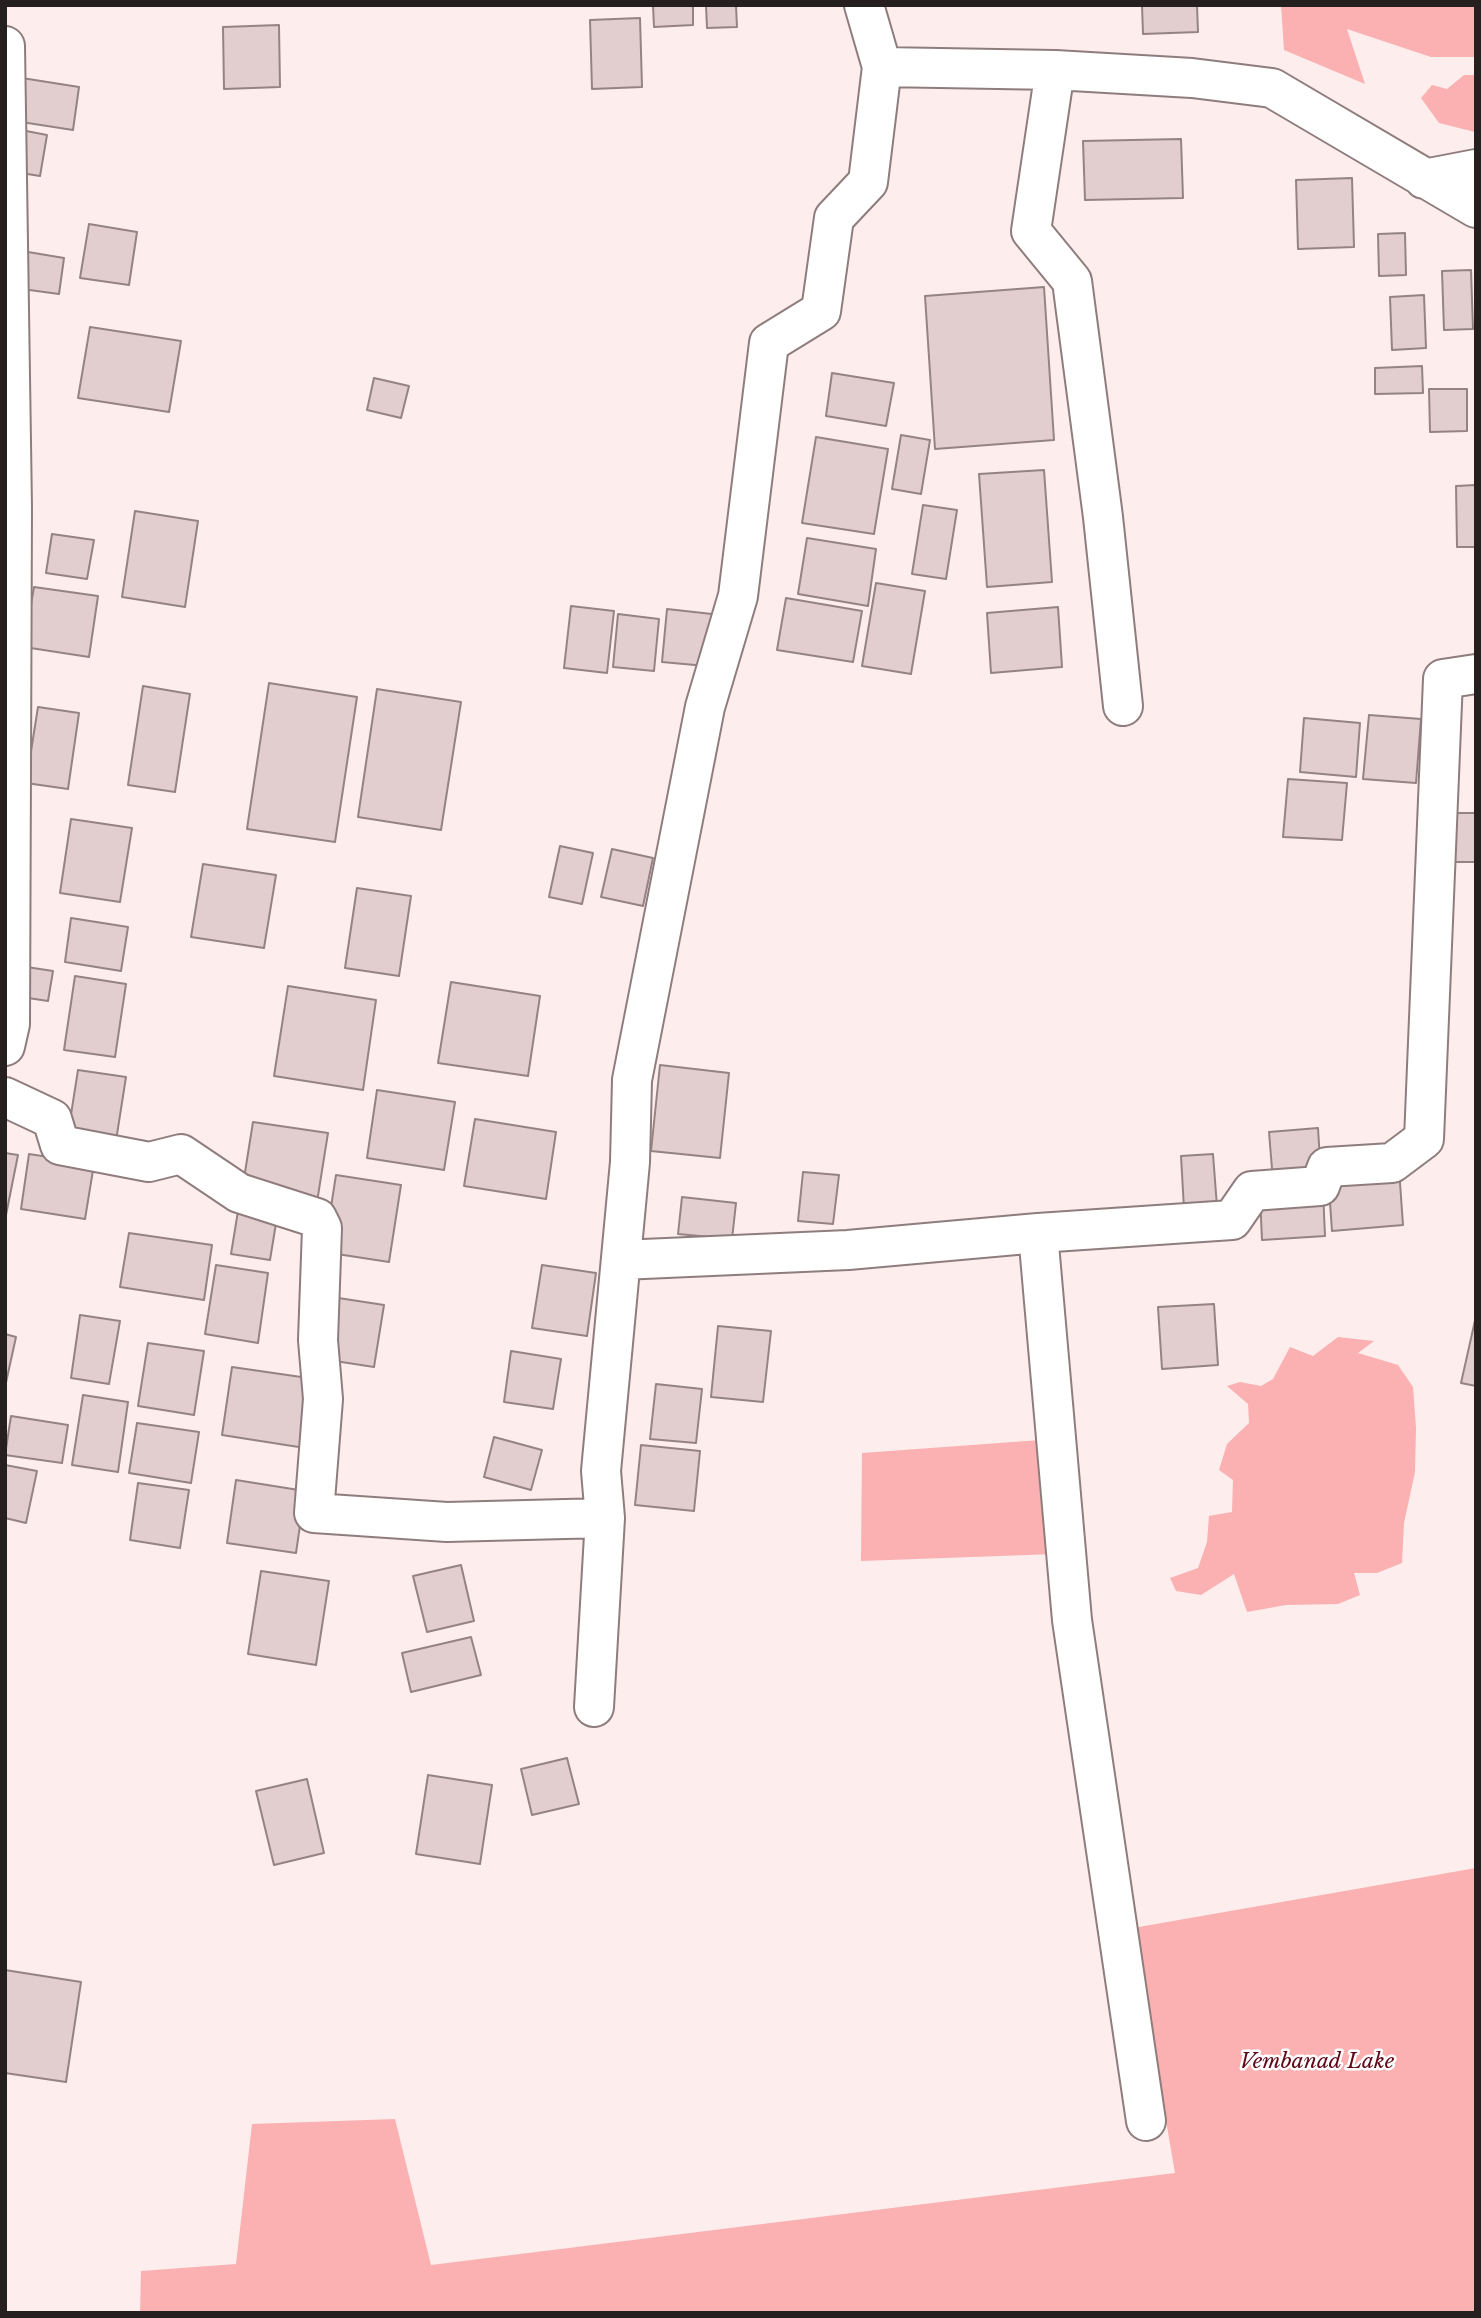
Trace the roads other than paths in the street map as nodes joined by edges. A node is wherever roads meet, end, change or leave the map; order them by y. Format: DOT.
graph roads {
  1 [pos="864,5"];
  2 [pos="5,46"];
  3 [pos="882,67"];
  4 [pos="1055,70"];
  5 [pos="1476,169"];
  6 [pos="1424,179"];
  7 [pos="1476,208"];
  8 [pos="1476,674"];
  9 [pos="1123,706"];
  10 [pos="8,720"];
  11 [pos="5,1046"];
  12 [pos="5,1097"];
  13 [pos="1038,1233"];
  14 [pos="621,1260"];
  15 [pos="605,1518"];
  16 [pos="594,1707"];
  17 [pos="1146,2121"];
  1 -- 3 [label="street"];
  2 -- 10 [label="street"];
  3 -- 4 [label="street"];
  3 -- 14 [label="street"];
  4 -- 6 [label="street"];
  4 -- 9 [label="street"];
  5 -- 6 [label="street"];
  6 -- 7 [label="street"];
  8 -- 13 [label="street"];
  10 -- 11 [label="street"];
  12 -- 15 [label="street"];
  13 -- 14 [label="street"];
  13 -- 17 [label="street"];
  14 -- 15 [label="street"];
  15 -- 16 [label="street"];
}
